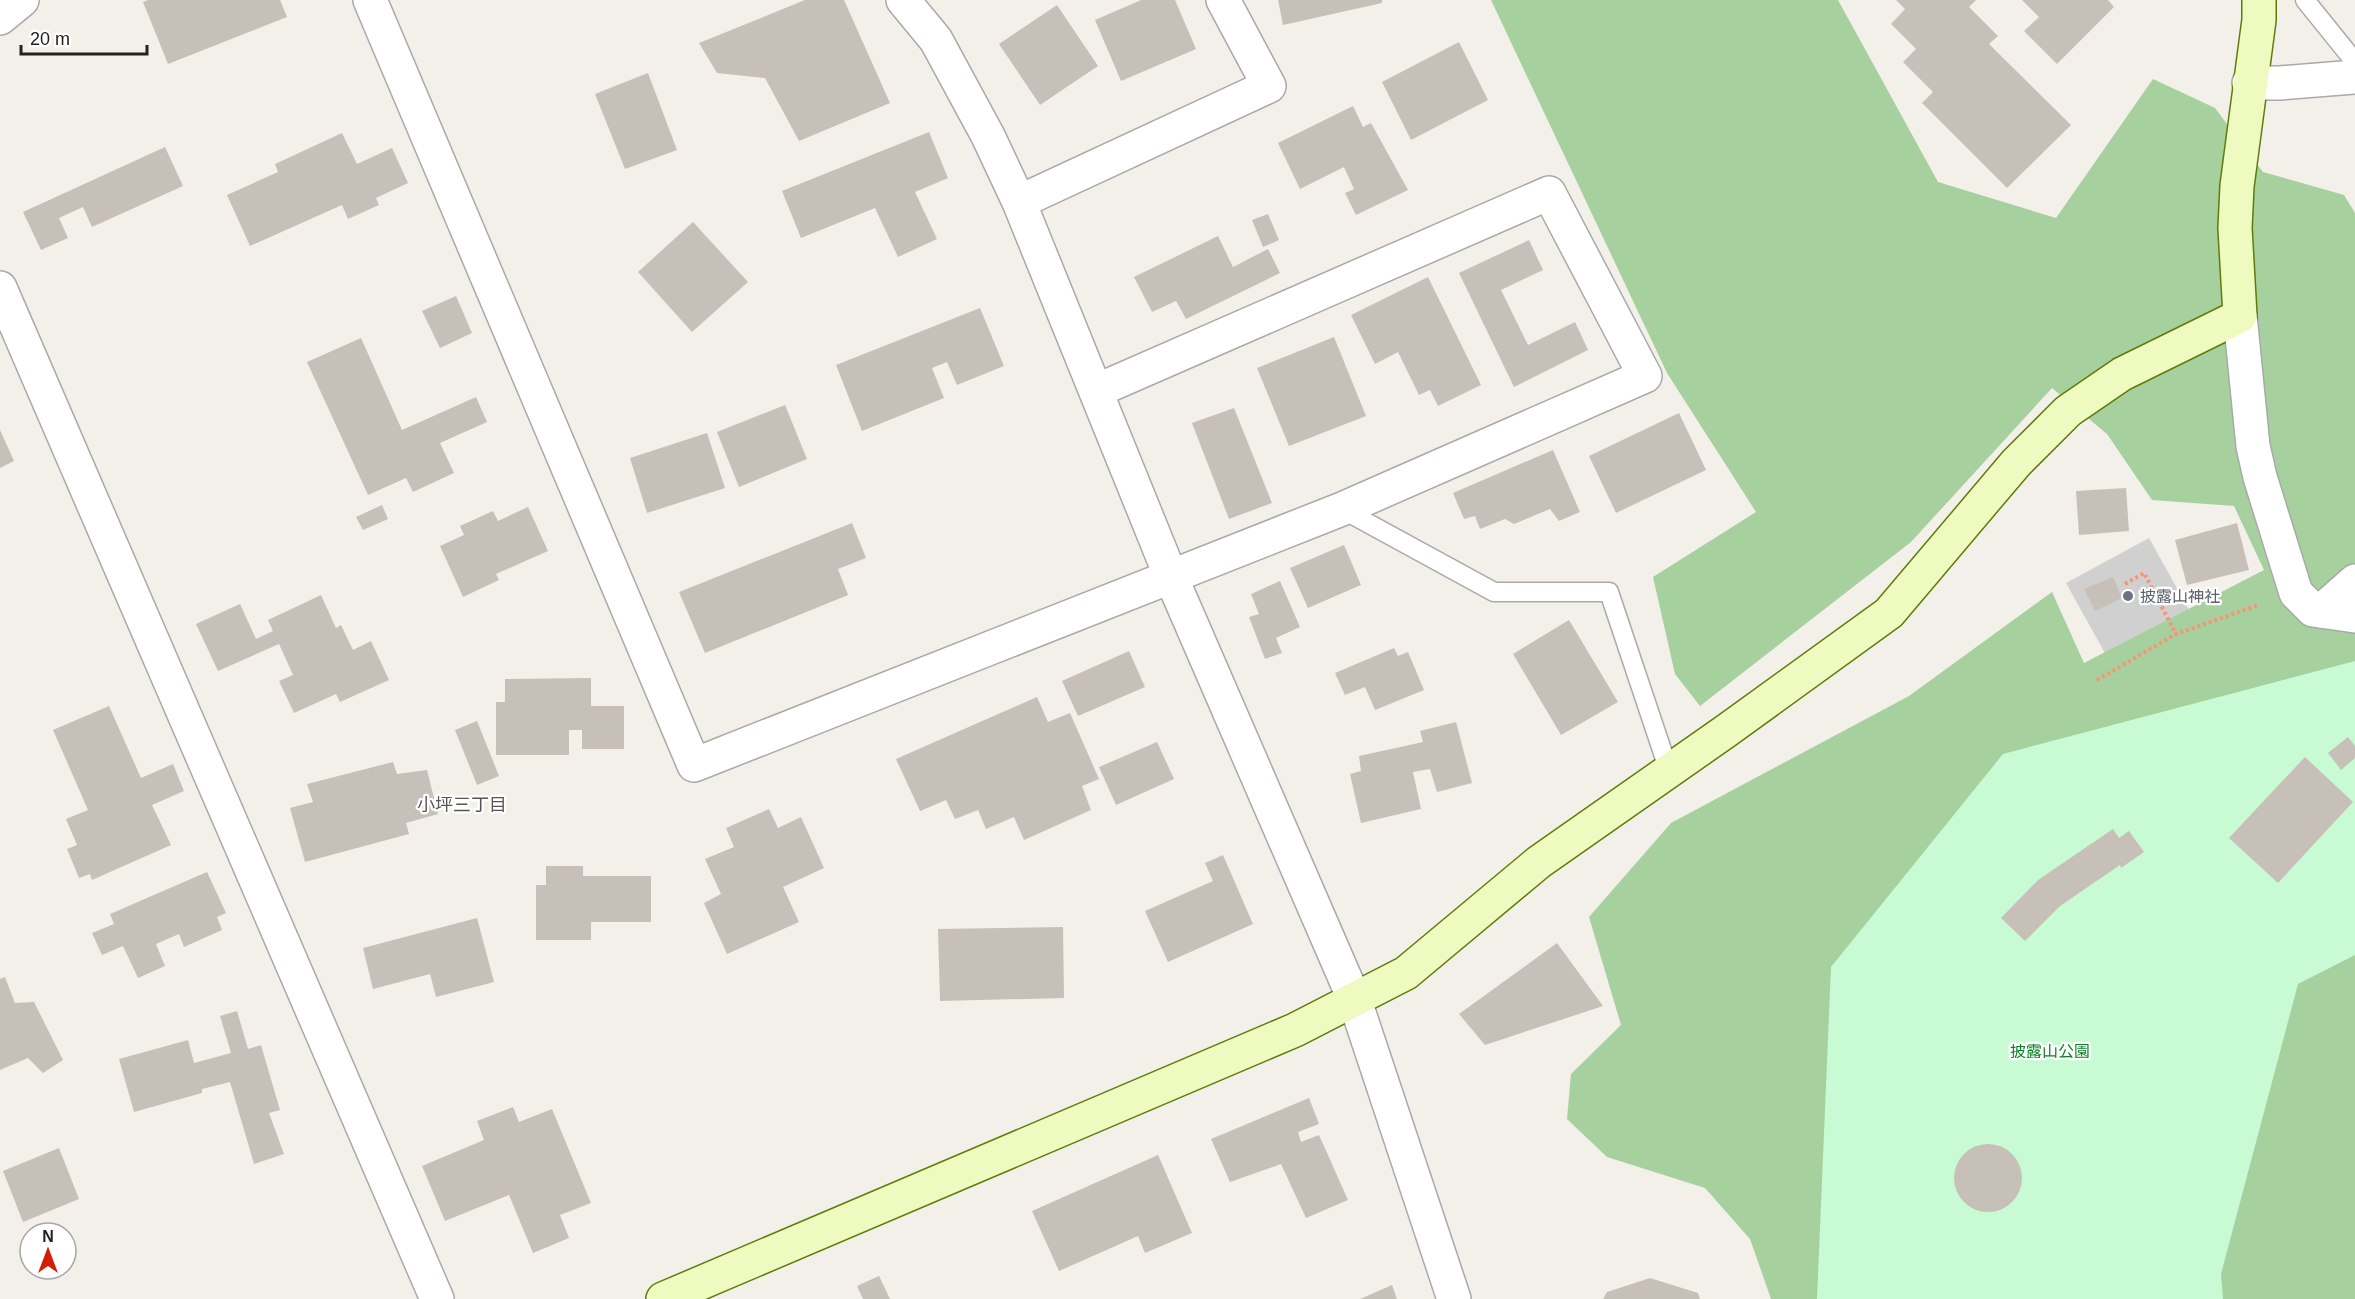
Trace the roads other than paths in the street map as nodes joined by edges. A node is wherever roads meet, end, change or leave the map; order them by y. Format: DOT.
graph roads {
  1 [pos="22,0"];
  2 [pos="370,0"];
  3 [pos="903,0"];
  4 [pos="1223,0"];
  5 [pos="2259,0"];
  6 [pos="2305,0"];
  7 [pos="0,18"];
  8 [pos="2355,62"];
  9 [pos="2355,77"];
  10 [pos="2249,82"];
  11 [pos="1019,202"];
  12 [pos="0,288"];
  13 [pos="2240,316"];
  14 [pos="1096,391"];
  15 [pos="1342,509"];
  16 [pos="1171,577"];
  17 [pos="2355,581"];
  18 [pos="2309,602"];
  19 [pos="2355,616"];
  20 [pos="1670,771"];
  21 [pos="1354,1001"];
  22 [pos="437,1299"];
  23 [pos="663,1299"];
  24 [pos="1454,1299"];
  1 -- 7 [label="street"];
  2 -- 16 [label="street"];
  3 -- 11 [label="street"];
  4 -- 11 [label="street"];
  5 -- 10 [label="street"];
  6 -- 8 [label="lane"];
  9 -- 10 [label="street"];
  10 -- 13 [label="street"];
  11 -- 14 [label="street"];
  12 -- 22 [label="street"];
  13 -- 18 [label="street"];
  13 -- 20 [label="street"];
  14 -- 15 [label="street"];
  14 -- 16 [label="street"];
  15 -- 16 [label="street"];
  15 -- 20 [label="lane"];
  16 -- 21 [label="street"];
  17 -- 18 [label="street"];
  18 -- 19 [label="street"];
  20 -- 21 [label="street"];
  21 -- 23 [label="street"];
  21 -- 24 [label="street"];
}
